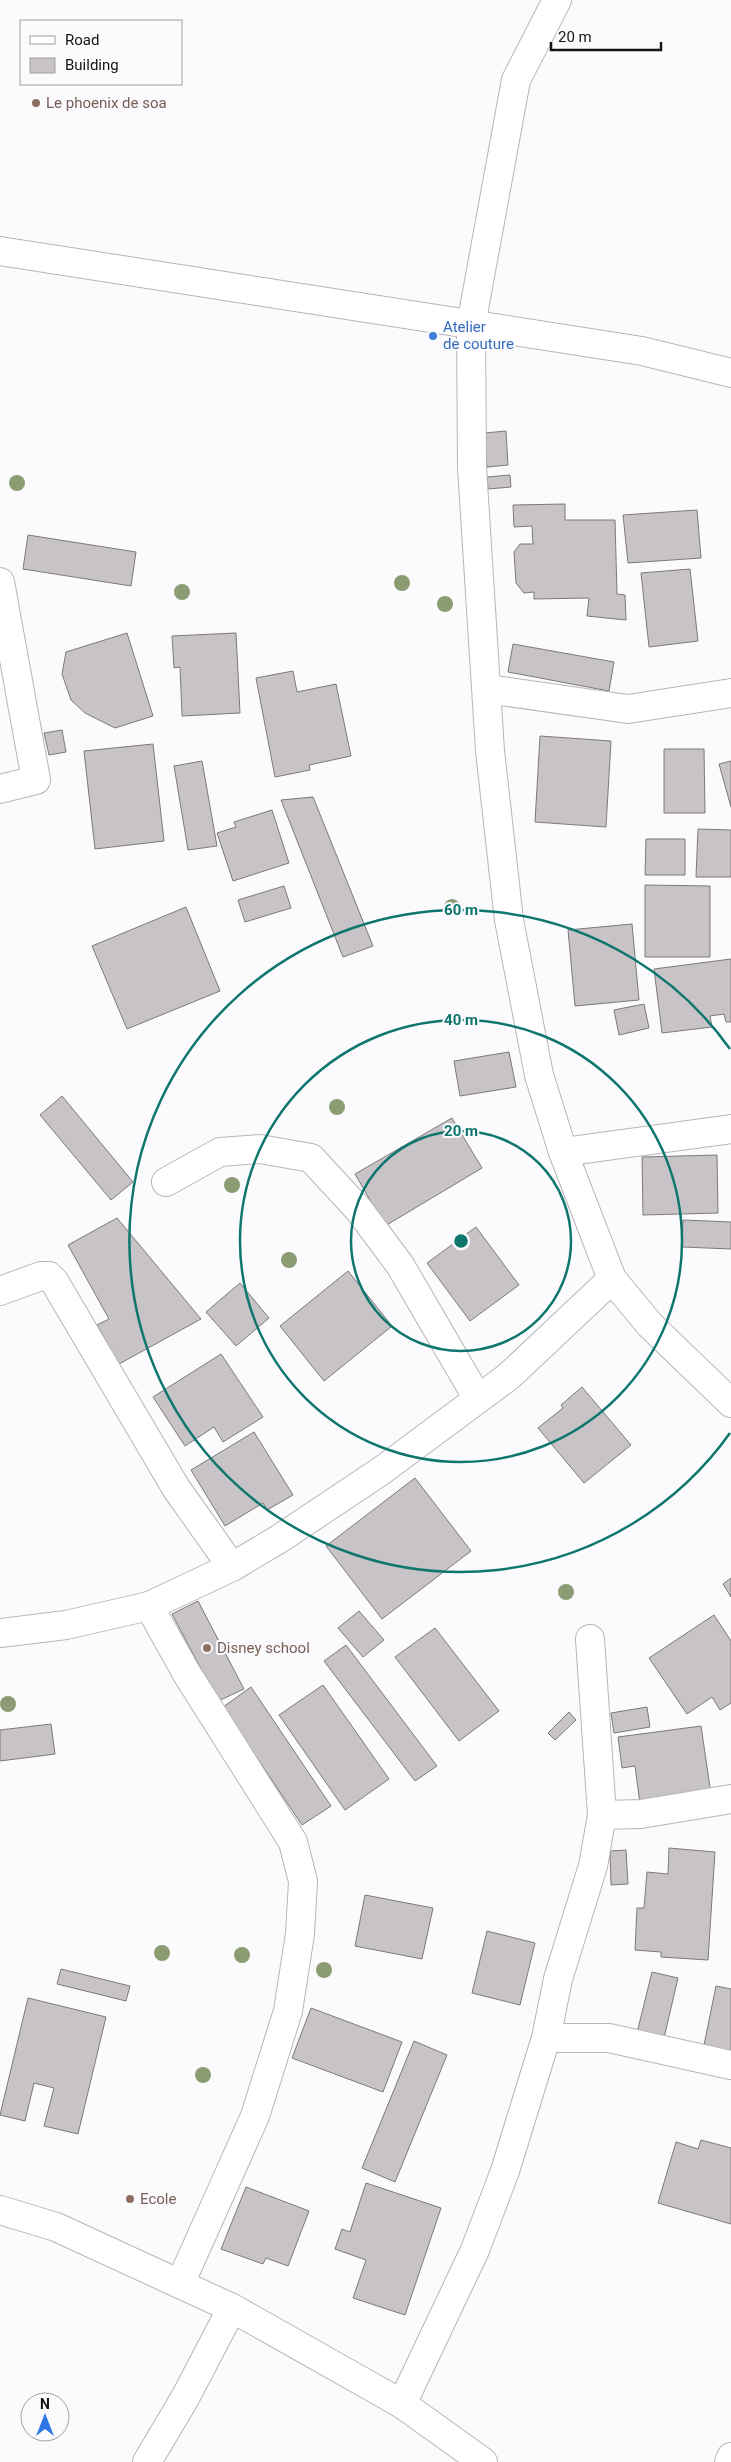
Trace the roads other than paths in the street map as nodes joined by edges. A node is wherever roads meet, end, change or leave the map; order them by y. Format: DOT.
graph roads {
  1 [pos="557,0"];
  2 [pos="0,251"];
  3 [pos="471,324"];
  4 [pos="731,373"];
  5 [pos="0,582"];
  6 [pos="487,689"];
  7 [pos="731,693"];
  8 [pos="0,789"];
  9 [pos="731,1129"];
  10 [pos="563,1152"];
  11 [pos="166,1182"];
  12 [pos="612,1279"];
  13 [pos="0,1291"];
  14 [pos="478,1399"];
  15 [pos="731,1403"];
  16 [pos="232,1567"];
  17 [pos="149,1606"];
  18 [pos="0,1633"];
  19 [pos="590,1639"];
  20 [pos="731,1799"];
  21 [pos="602,1815"];
  22 [pos="546,2038"];
  23 [pos="731,2065"];
  24 [pos="0,2210"];
  25 [pos="180,2284"];
  26 [pos="232,2308"];
  27 [pos="402,2404"];
  28 [pos="731,2457"];
  29 [pos="147,2462"];
  30 [pos="483,2462"];
  31 [pos="729,2462"];
  1 -- 3 [label="street"];
  2 -- 3 [label="street"];
  3 -- 4 [label="street"];
  3 -- 6 [label="street"];
  5 -- 8 [label="street"];
  6 -- 7 [label="street"];
  6 -- 10 [label="street"];
  9 -- 10 [label="street"];
  10 -- 12 [label="street"];
  11 -- 14 [label="street"];
  12 -- 14 [label="street"];
  12 -- 15 [label="street"];
  13 -- 16 [label="street"];
  14 -- 16 [label="street"];
  16 -- 17 [label="street"];
  17 -- 18 [label="street"];
  17 -- 25 [label="street"];
  19 -- 21 [label="street"];
  20 -- 21 [label="street"];
  21 -- 22 [label="street"];
  22 -- 23 [label="street"];
  22 -- 27 [label="street"];
  24 -- 25 [label="street"];
  25 -- 26 [label="street"];
  26 -- 27 [label="street"];
  26 -- 29 [label="street"];
  27 -- 30 [label="street"];
  28 -- 31 [label="street"];
}
